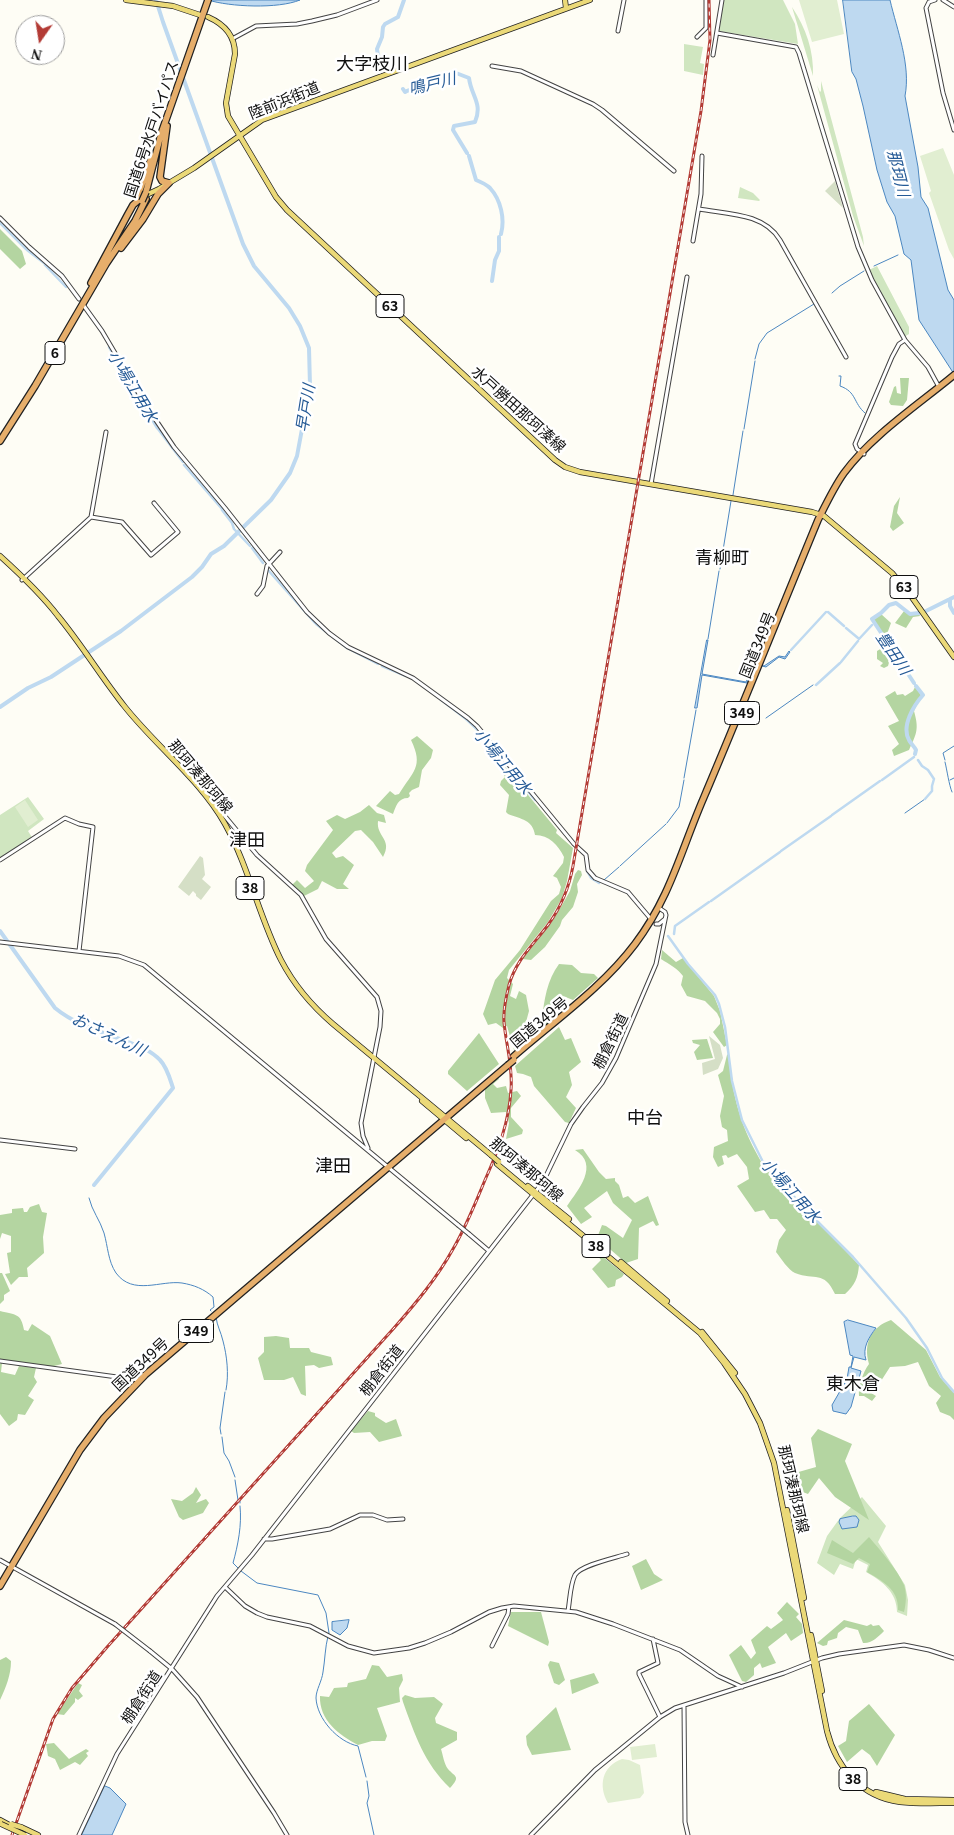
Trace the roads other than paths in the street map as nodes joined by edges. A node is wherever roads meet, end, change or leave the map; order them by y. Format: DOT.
graph roads {
  1 [pos="126,0"];
  2 [pos="210,0"];
  3 [pos="377,0"];
  4 [pos="565,0"];
  5 [pos="590,0"];
  6 [pos="624,0"];
  7 [pos="706,0"];
  8 [pos="722,0"];
  9 [pos="935,0"];
  10 [pos="943,0"];
  11 [pos="954,7"];
  12 [pos="566,8"];
  13 [pos="205,13"];
  14 [pos="618,31"];
  15 [pos="717,33"];
  16 [pos="697,37"];
  17 [pos="232,39"];
  18 [pos="713,55"];
  19 [pos="492,66"];
  20 [pos="166,124"];
  21 [pos="954,130"];
  22 [pos="239,135"];
  23 [pos="702,156"];
  24 [pos="674,171"];
  25 [pos="169,183"];
  26 [pos="143,199"];
  27 [pos="698,209"];
  28 [pos="0,218"];
  29 [pos="693,241"];
  30 [pos="687,277"];
  31 [pos="92,284"];
  32 [pos="79,299"];
  33 [pos="84,306"];
  34 [pos="906,340"];
  35 [pos="846,356"];
  36 [pos="954,375"];
  37 [pos="954,379"];
  38 [pos="942,386"];
  39 [pos="106,432"];
  40 [pos="0,441"];
  41 [pos="863,454"];
  42 [pos="651,484"];
  43 [pos="154,503"];
  44 [pos="822,515"];
  45 [pos="91,517"];
  46 [pos="280,552"];
  47 [pos="0,558"];
  48 [pos="269,563"];
  49 [pos="23,579"];
  50 [pos="257,594"];
  51 [pos="87,657"];
  52 [pos="954,657"];
  53 [pos="219,814"];
  54 [pos="0,860"];
  55 [pos="660,909"];
  56 [pos="650,918"];
  57 [pos="666,918"];
  58 [pos="656,924"];
  59 [pos="2,943"];
  60 [pos="79,951"];
  61 [pos="373,1059"];
  62 [pos="444,1118"];
  63 [pos="0,1140"];
  64 [pos="75,1149"];
  65 [pos="369,1151"];
  66 [pos="387,1167"];
  67 [pos="535,1193"];
  68 [pos="489,1251"];
  69 [pos="0,1361"];
  70 [pos="137,1380"];
  71 [pos="403,1519"];
  72 [pos="264,1539"];
  73 [pos="627,1554"];
  74 [pos="0,1560"];
  75 [pos="10,1566"];
  76 [pos="0,1580"];
  77 [pos="0,1586"];
  78 [pos="225,1586"];
  79 [pos="509,1606"];
  80 [pos="568,1611"];
  81 [pos="653,1639"];
  82 [pos="492,1646"];
  83 [pos="954,1658"];
  84 [pos="815,1661"];
  85 [pos="172,1669"];
  86 [pos="742,1687"];
  87 [pos="684,1705"];
  88 [pos="660,1717"];
  89 [pos="954,1801"];
  90 [pos="1,1822"];
  91 [pos="34,1834"];
  92 [pos="19,1835"];
  93 [pos="25,1835"];
  94 [pos="79,1835"];
  95 [pos="286,1835"];
  96 [pos="531,1835"];
  97 [pos="688,1835"];
  1 -- 13 [label="main road"];
  2 -- 13 [label="highway, 国道6号水戸バイパス / 6"];
  3 -- 17 [label="street"];
  4 -- 12 [label="main road"];
  5 -- 12 [label="main road, 陸前浜街道"];
  6 -- 14 [label="street"];
  7 -- 16 [label="street"];
  8 -- 15 [label="street"];
  9 -- 21 [label="street"];
  10 -- 11 [label="street"];
  12 -- 22 [label="main road, 陸前浜街道"];
  13 -- 17 [label="main road"];
  13 -- 20 [label="highway, 国道6号水戸バイパス / 6"];
  15 -- 18 [label="street"];
  15 -- 34 [label="street"];
  17 -- 22 [label="main road, 水戸勝田那珂湊線 / 63"];
  19 -- 24 [label="street"];
  20 -- 25 [label="highway"];
  20 -- 26 [label="highway, 国道6号水戸バイパス / 6, bridge"];
  20 -- 26 [label="highway"];
  22 -- 25 [label="main road, 陸前浜街道"];
  22 -- 42 [label="main road, 水戸勝田那珂湊線 / 63"];
  23 -- 27 [label="street"];
  25 -- 26 [label="main road, 陸前浜街道"];
  25 -- 31 [label="highway"];
  26 -- 31 [label="highway, 国道6号水戸バイパス / 6"];
  27 -- 29 [label="street"];
  27 -- 35 [label="street"];
  28 -- 32 [label="street"];
  30 -- 42 [label="street"];
  31 -- 40 [label="highway, 6"];
  33 -- 48 [label="street"];
  34 -- 38 [label="street"];
  34 -- 41 [label="street"];
  36 -- 38 [label="highway, 国道349号 / 349"];
  37 -- 38 [label="highway, 国道349号 / 349"];
  38 -- 41 [label="highway, 国道349号 / 349"];
  39 -- 45 [label="street"];
  41 -- 44 [label="highway, 国道349号 / 349"];
  42 -- 44 [label="main road, 水戸勝田那珂湊線 / 63"];
  43 -- 45 [label="street"];
  44 -- 52 [label="main road, 水戸勝田那珂湊線 / 63"];
  44 -- 55 [label="highway, 国道349号 / 349"];
  45 -- 49 [label="street"];
  46 -- 48 [label="street"];
  47 -- 49 [label="main road, 那珂湊那珂線 / 38"];
  48 -- 50 [label="street"];
  48 -- 56 [label="street"];
  49 -- 51 [label="main road, 那珂湊那珂線 / 38"];
  51 -- 53 [label="main road, 那珂湊那珂線 / 38"];
  51 -- 61 [label="main road, 那珂湊那珂線 / 38"];
  53 -- 61 [label="main road, 那珂湊那珂線 / 38"];
  53 -- 61 [label="street"];
  54 -- 60 [label="street"];
  55 -- 57 [label="street"];
  55 -- 62 [label="highway, 国道349号 / 349"];
  57 -- 58 [label="street"];
  57 -- 67 [label="street, 棚倉街道"];
  59 -- 60 [label="street"];
  60 -- 65 [label="street"];
  61 -- 62 [label="main road, 那珂湊那珂線 / 38"];
  61 -- 65 [label="street"];
  62 -- 66 [label="highway, 国道349号 / 349"];
  62 -- 67 [label="main road, 那珂湊那珂線 / 38, bridge"];
  63 -- 64 [label="street"];
  65 -- 66 [label="street"];
  66 -- 68 [label="street, bridge"];
  66 -- 70 [label="highway, 国道349号 / 349"];
  67 -- 68 [label="street, 棚倉街道"];
  67 -- 84 [label="main road, 那珂湊那珂線 / 38"];
  68 -- 72 [label="street, 棚倉街道"];
  69 -- 70 [label="street"];
  70 -- 75 [label="highway, 国道349号 / 349"];
  71 -- 72 [label="street"];
  72 -- 78 [label="street, 棚倉街道"];
  73 -- 80 [label="street"];
  74 -- 75 [label="street"];
  75 -- 76 [label="highway, 国道349号 / 349"];
  75 -- 77 [label="highway, 国道349号 / 349"];
  75 -- 85 [label="street, bridge"];
  78 -- 79 [label="street"];
  78 -- 85 [label="street, 棚倉街道"];
  79 -- 80 [label="street"];
  79 -- 82 [label="street"];
  80 -- 81 [label="street"];
  81 -- 86 [label="street"];
  81 -- 88 [label="street"];
  83 -- 84 [label="street"];
  84 -- 86 [label="street"];
  84 -- 89 [label="main road, 那珂湊那珂線 / 38"];
  85 -- 94 [label="street, 棚倉街道"];
  85 -- 95 [label="street"];
  86 -- 87 [label="street"];
  87 -- 88 [label="street"];
  87 -- 97 [label="street"];
  88 -- 96 [label="street"];
  90 -- 91 [label="main road, bridge"];
  90 -- 92 [label="main road, bridge"];
  90 -- 93 [label="main road, bridge"];
}
